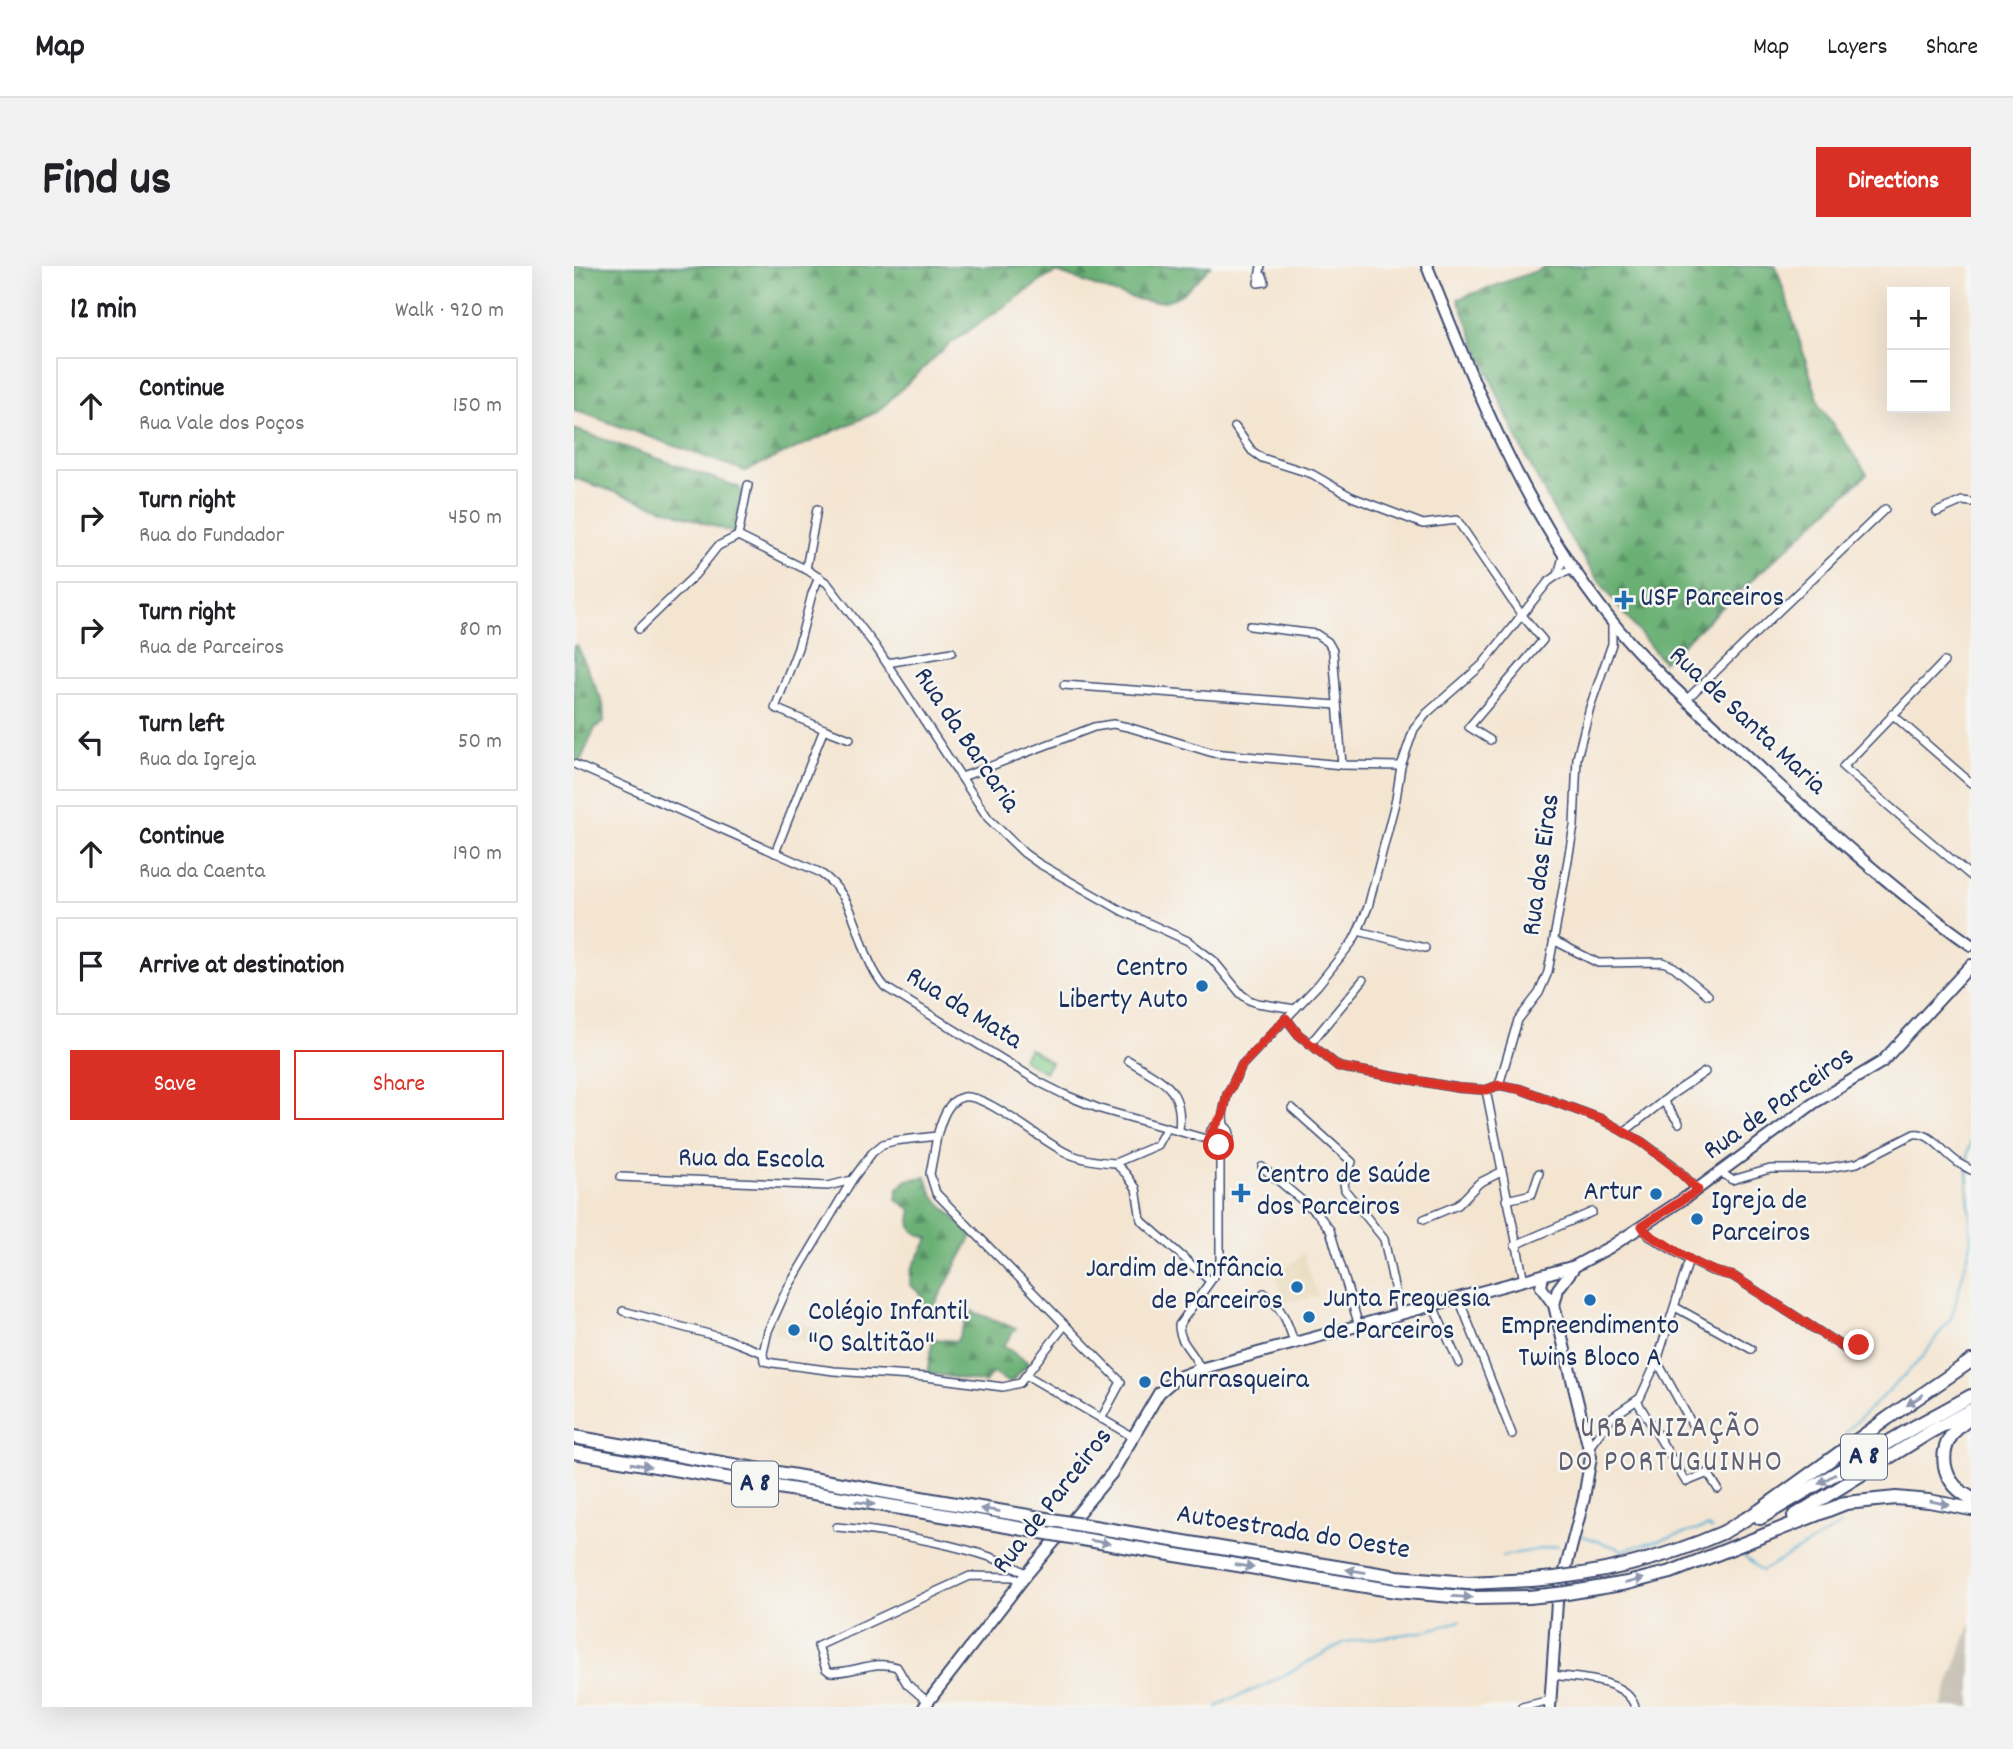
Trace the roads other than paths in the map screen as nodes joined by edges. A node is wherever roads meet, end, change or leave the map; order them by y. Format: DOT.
graph roads {
  1 [pos="1261,266"];
  2 [pos="1427,266"];
  3 [pos="1259,276"];
  4 [pos="1235,427"];
  5 [pos="748,485"];
  6 [pos="1971,502"];
  7 [pos="817,509"];
  8 [pos="1885,509"];
  9 [pos="1937,512"];
  10 [pos="738,536"];
  11 [pos="1564,553"];
  12 [pos="806,569"];
  13 [pos="1575,569"];
  14 [pos="1558,575"];
  15 [pos="819,577"];
  16 [pos="1521,614"];
  17 [pos="1612,622"];
  18 [pos="1250,626"];
  19 [pos="639,629"];
  20 [pos="1624,634"];
  21 [pos="1612,644"];
  22 [pos="951,652"];
  23 [pos="1944,662"];
  24 [pos="887,663"];
  25 [pos="1064,685"];
  26 [pos="1687,699"];
  27 [pos="1337,705"];
  28 [pos="1892,714"];
  29 [pos="824,729"];
  30 [pos="850,739"];
  31 [pos="1490,740"];
  32 [pos="574,764"];
  33 [pos="1342,765"];
  34 [pos="1401,766"];
  35 [pos="962,777"];
  36 [pos="1971,783"];
  37 [pos="775,853"];
  38 [pos="1971,876"];
  39 [pos="1358,931"];
  40 [pos="1555,941"];
  41 [pos="1971,945"];
  42 [pos="1425,948"];
  43 [pos="1971,965"];
  44 [pos="1363,980"];
  45 [pos="1708,995"];
  46 [pos="1295,1009"];
  47 [pos="1286,1018"];
  48 [pos="1310,1044"];
  49 [pos="1128,1060"];
  50 [pos="1705,1072"];
  51 [pos="1499,1085"];
  52 [pos="1486,1090"];
  53 [pos="1663,1101"];
  54 [pos="1292,1108"];
  55 [pos="1679,1123"];
  56 [pos="1167,1127"];
  57 [pos="1218,1128"];
  58 [pos="1179,1130"];
  59 [pos="1624,1132"];
  60 [pos="1198,1135"];
  61 [pos="937,1136"];
  62 [pos="1214,1143"];
  63 [pos="1226,1144"];
  64 [pos="1220,1155"];
  65 [pos="1115,1163"];
  66 [pos="1262,1167"];
  67 [pos="1968,1168"];
  68 [pos="1501,1172"];
  69 [pos="1539,1173"];
  70 [pos="1722,1173"];
  71 [pos="620,1177"];
  72 [pos="852,1180"];
  73 [pos="1698,1190"];
  74 [pos="1506,1200"];
  75 [pos="1592,1212"];
  76 [pos="1424,1219"];
  77 [pos="1642,1226"];
  78 [pos="1515,1245"];
  79 [pos="1689,1260"];
  80 [pos="1575,1266"];
  81 [pos="1555,1272"];
  82 [pos="1210,1281"];
  83 [pos="1524,1281"];
  84 [pos="1543,1284"];
  85 [pos="1560,1286"];
  86 [pos="1264,1293"];
  87 [pos="1459,1299"];
  88 [pos="1554,1305"];
  89 [pos="1433,1306"];
  90 [pos="1675,1307"];
  91 [pos="623,1311"];
  92 [pos="1400,1315"];
  93 [pos="1065,1325"];
  94 [pos="1360,1326"];
  95 [pos="1294,1343"];
  96 [pos="1859,1345"];
  97 [pos="1751,1349"];
  98 [pos="763,1353"];
  99 [pos="1657,1361"];
  100 [pos="1971,1361"];
  101 [pos="1459,1363"];
  102 [pos="1195,1370"];
  103 [pos="1026,1375"];
  104 [pos="1971,1396"];
  105 [pos="1637,1401"];
  106 [pos="1971,1410"];
  107 [pos="1971,1418"];
  108 [pos="1101,1419"];
  109 [pos="1693,1426"];
  110 [pos="1512,1434"];
  111 [pos="574,1437"];
  112 [pos="1133,1437"];
  113 [pos="1590,1446"];
  114 [pos="574,1452"];
  115 [pos="1717,1489"];
  116 [pos="1971,1498"];
  117 [pos="937,1508"];
  118 [pos="1971,1509"];
  119 [pos="1755,1517"];
  120 [pos="837,1527"];
  121 [pos="1764,1534"];
  122 [pos="1024,1578"];
  123 [pos="1552,1675"];
  124 [pos="926,1704"];
  125 [pos="1550,1704"];
  126 [pos="1522,1707"];
  127 [pos="1635,1707"];
  1 -- 3 [label="street"];
  2 -- 11 [label="main road, Rua de Santa Maria"];
  4 -- 16 [label="street"];
  5 -- 10 [label="street"];
  6 -- 9 [label="street"];
  7 -- 12 [label="street"];
  8 -- 26 [label="street"];
  10 -- 12 [label="street, Rua da Barcaria"];
  10 -- 19 [label="street"];
  11 -- 13 [label="main road, Rua de Santa Maria"];
  11 -- 14 [label="street"];
  12 -- 15 [label="street, Rua da Barcaria"];
  13 -- 14 [label="street"];
  13 -- 17 [label="main road, Rua de Santa Maria"];
  14 -- 16 [label="street"];
  15 -- 24 [label="street, Rua da Barcaria"];
  15 -- 29 [label="street"];
  16 -- 31 [label="street"];
  16 -- 34 [label="street"];
  17 -- 20 [label="main road, Rua de Santa Maria"];
  17 -- 21 [label="street, Rua das Eiras"];
  18 -- 27 [label="street"];
  20 -- 21 [label="street"];
  20 -- 26 [label="main road, Rua de Santa Maria"];
  21 -- 40 [label="street, Rua das Eiras"];
  22 -- 24 [label="street"];
  23 -- 28 [label="street"];
  24 -- 35 [label="street, Rua da Barcaria"];
  25 -- 27 [label="street"];
  26 -- 41 [label="main road, Rua de Santa Maria"];
  27 -- 33 [label="street"];
  28 -- 36 [label="street"];
  28 -- 38 [label="street"];
  29 -- 30 [label="street"];
  29 -- 37 [label="street"];
  32 -- 37 [label="street, Rua da Mata"];
  33 -- 34 [label="street"];
  33 -- 35 [label="street"];
  34 -- 39 [label="street"];
  35 -- 46 [label="street, Rua da Barcaria"];
  37 -- 56 [label="street, Rua da Mata"];
  39 -- 42 [label="street"];
  39 -- 46 [label="street"];
  40 -- 45 [label="street"];
  40 -- 51 [label="street, Rua das Eiras"];
  43 -- 70 [label="main road, Rua de Parceiros"];
  44 -- 48 [label="street"];
  46 -- 47 [label="street"];
  47 -- 48 [label="street"];
  47 -- 57 [label="street"];
  48 -- 52 [label="street"];
  49 -- 58 [label="street"];
  50 -- 53 [label="street"];
  51 -- 52 [label="street"];
  51 -- 59 [label="street"];
  52 -- 68 [label="street"];
  53 -- 55 [label="street"];
  53 -- 59 [label="street"];
  54 -- 92 [label="street"];
  56 -- 58 [label="street, Rua da Mata"];
  56 -- 65 [label="street"];
  57 -- 60 [label="street"];
  57 -- 62 [label="street"];
  57 -- 63 [label="street"];
  58 -- 60 [label="street, Rua da Mata"];
  59 -- 73 [label="street"];
  60 -- 62 [label="street, Rua da Mata"];
  61 -- 65 [label="street"];
  61 -- 72 [label="street, Rua da Escola"];
  61 -- 93 [label="street"];
  62 -- 63 [label="street"];
  62 -- 64 [label="street"];
  63 -- 64 [label="street"];
  64 -- 82 [label="street"];
  65 -- 82 [label="street"];
  66 -- 94 [label="street"];
  67 -- 70 [label="street"];
  68 -- 74 [label="street"];
  68 -- 76 [label="street"];
  69 -- 74 [label="street"];
  70 -- 73 [label="main road, Rua de Parceiros"];
  71 -- 72 [label="street, Rua da Escola"];
  72 -- 98 [label="street"];
  73 -- 77 [label="main road, Rua de Parceiros"];
  74 -- 78 [label="street"];
  75 -- 78 [label="street"];
  77 -- 79 [label="street"];
  77 -- 80 [label="main road, Rua de Parceiros"];
  78 -- 83 [label="street"];
  79 -- 90 [label="street"];
  79 -- 96 [label="street"];
  80 -- 81 [label="main road, Rua de Parceiros"];
  80 -- 85 [label="main road"];
  81 -- 84 [label="main road, Rua de Parceiros"];
  81 -- 85 [label="main road"];
  82 -- 102 [label="street"];
  83 -- 84 [label="main road, Rua de Parceiros"];
  83 -- 87 [label="main road, Rua de Parceiros"];
  84 -- 85 [label="main road"];
  84 -- 88 [label="main road"];
  85 -- 88 [label="main road"];
  86 -- 95 [label="street"];
  87 -- 89 [label="main road, Rua de Parceiros"];
  87 -- 110 [label="street"];
  88 -- 113 [label="main road"];
  89 -- 92 [label="main road, Rua de Parceiros"];
  89 -- 101 [label="street"];
  90 -- 97 [label="street"];
  90 -- 99 [label="street"];
  91 -- 98 [label="street"];
  92 -- 94 [label="main road, Rua de Parceiros"];
  93 -- 103 [label="street"];
  93 -- 108 [label="street"];
  94 -- 95 [label="main road, Rua de Parceiros"];
  95 -- 102 [label="main road, Rua de Parceiros"];
  98 -- 103 [label="street"];
  99 -- 105 [label="street"];
  99 -- 109 [label="street"];
  100 -- 119 [label="highway, one-way"];
  102 -- 112 [label="main road, Rua de Parceiros"];
  103 -- 108 [label="street"];
  104 -- 119 [label="highway, Autoestrada do Oeste / A 8, one-way"];
  105 -- 113 [label="street"];
  105 -- 115 [label="street"];
  106 -- 121 [label="highway, A 8"];
  107 -- 116 [label="highway"];
  108 -- 112 [label="street"];
  111 -- 117 [label="highway, Autoestrada do Oeste / A 8"];
  112 -- 122 [label="main road, Rua de Parceiros"];
  113 -- 123 [label="main road"];
  114 -- 117 [label="highway, Autoestrada do Oeste / A 8, one-way"];
  119 -- 117 [label="highway, Autoestrada do Oeste / A 8, one-way, bridge"];
  117 -- 121 [label="highway, Autoestrada do Oeste / A 8, one-way, bridge"];
  121 -- 118 [label="highway, one-way"];
  120 -- 122 [label="street"];
  122 -- 124 [label="main road, Rua de Parceiros"];
  122 -- 124 [label="street"];
  123 -- 125 [label="main road"];
  123 -- 127 [label="street"];
  125 -- 126 [label="street"];
}
